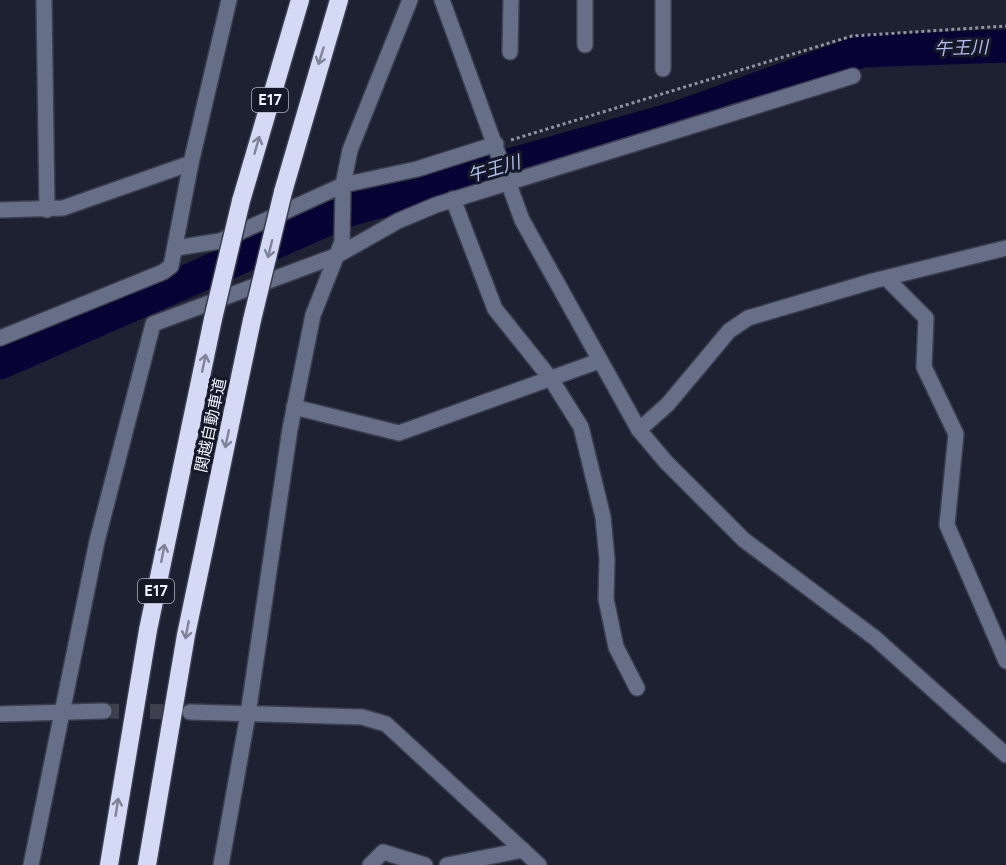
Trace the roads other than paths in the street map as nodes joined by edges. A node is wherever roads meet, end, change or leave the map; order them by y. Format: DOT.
graph roads {
  1 [pos="44,0"];
  2 [pos="229,0"];
  3 [pos="300,0"];
  4 [pos="339,0"];
  5 [pos="410,0"];
  6 [pos="442,0"];
  7 [pos="510,0"];
  8 [pos="585,0"];
  9 [pos="663,0"];
  10 [pos="585,45"];
  11 [pos="510,52"];
  12 [pos="663,69"];
  13 [pos="853,76"];
  14 [pos="497,148"];
  15 [pos="191,163"];
  16 [pos="508,180"];
  17 [pos="343,188"];
  18 [pos="453,200"];
  19 [pos="0,210"];
  20 [pos="47,210"];
  21 [pos="176,248"];
  22 [pos="1006,248"];
  23 [pos="340,249"];
  24 [pos="886,278"];
  25 [pos="0,338"];
  26 [pos="599,362"];
  27 [pos="551,379"];
  28 [pos="294,407"];
  29 [pos="639,430"];
  30 [pos="1006,661"];
  31 [pos="637,688"];
  32 [pos="104,711"];
  33 [pos="62,712"];
  34 [pos="190,712"];
  35 [pos="0,714"];
  36 [pos="248,714"];
  37 [pos="1006,756"];
  38 [pos="523,850"];
  39 [pos="224,863"];
  40 [pos="31,865"];
  41 [pos="109,865"];
  42 [pos="147,865"];
  43 [pos="370,865"];
  44 [pos="425,865"];
  45 [pos="447,865"];
  46 [pos="539,865"];
  1 -- 20 [label="street"];
  2 -- 15 [label="street"];
  41 -- 3 [label="highway, 関越自動車道 / E17, one-way, bridge"];
  4 -- 42 [label="highway, 関越自動車道 / E17, one-way, bridge"];
  5 -- 17 [label="street"];
  6 -- 14 [label="street"];
  7 -- 11 [label="street"];
  8 -- 10 [label="street"];
  9 -- 12 [label="street"];
  13 -- 16 [label="street"];
  14 -- 16 [label="street"];
  14 -- 17 [label="street"];
  15 -- 20 [label="street"];
  15 -- 21 [label="street"];
  16 -- 18 [label="street"];
  16 -- 26 [label="street"];
  17 -- 21 [label="street"];
  17 -- 23 [label="street"];
  18 -- 23 [label="street"];
  18 -- 27 [label="street"];
  19 -- 20 [label="street"];
  21 -- 25 [label="street"];
  22 -- 24 [label="street"];
  23 -- 28 [label="street"];
  23 -- 33 [label="street"];
  24 -- 29 [label="street"];
  24 -- 30 [label="street"];
  26 -- 27 [label="street"];
  26 -- 29 [label="street"];
  27 -- 28 [label="street"];
  27 -- 31 [label="street"];
  28 -- 36 [label="street"];
  29 -- 37 [label="street"];
  32 -- 33 [label="street"];
  33 -- 35 [label="street"];
  33 -- 40 [label="street"];
  34 -- 36 [label="street"];
  36 -- 38 [label="street"];
  36 -- 39 [label="street"];
  38 -- 45 [label="street"];
  38 -- 46 [label="street"];
  43 -- 44 [label="street"];
}
